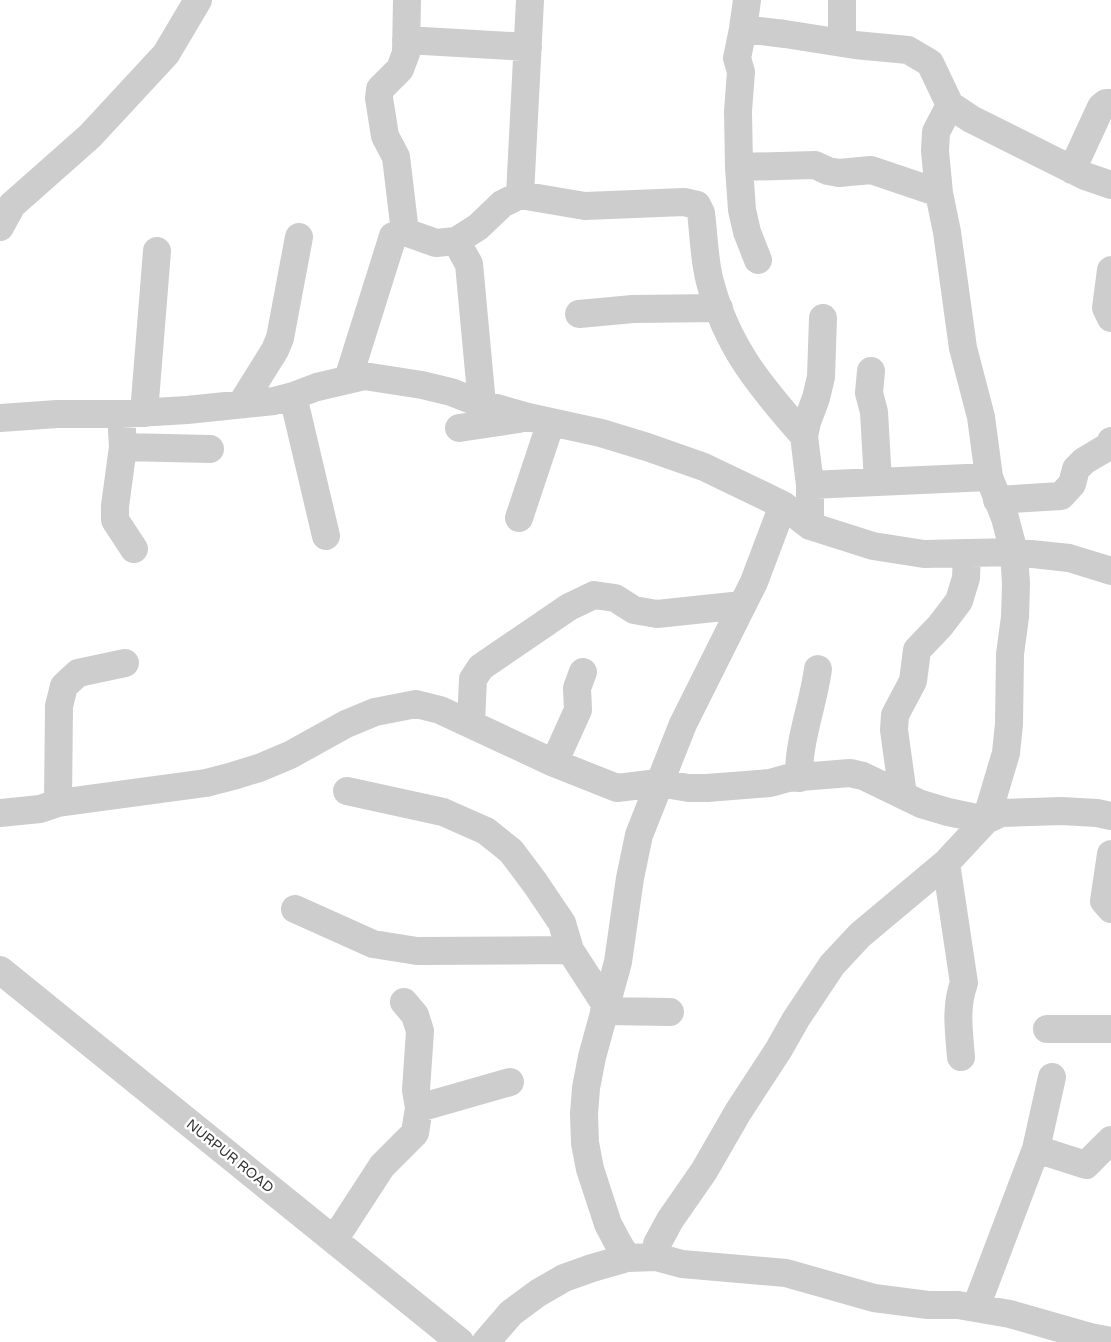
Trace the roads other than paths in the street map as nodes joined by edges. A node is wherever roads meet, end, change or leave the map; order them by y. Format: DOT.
graph roads {
  1 [pos="198,0"];
  2 [pos="407,0"];
  3 [pos="530,0"];
  4 [pos="747,0"];
  5 [pos="842,0"];
  6 [pos="743,29"];
  7 [pos="406,40"];
  8 [pos="842,43"];
  9 [pos="528,47"];
  10 [pos="1111,104"];
  11 [pos="950,105"];
  12 [pos="739,167"];
  13 [pos="1072,170"];
  14 [pos="1111,185"];
  15 [pos="939,193"];
  16 [pos="520,195"];
  17 [pos="0,227"];
  18 [pos="405,232"];
  19 [pos="299,237"];
  20 [pos="456,241"];
  21 [pos="157,251"];
  22 [pos="758,260"];
  23 [pos="1111,270"];
  24 [pos="719,308"];
  25 [pos="579,314"];
  26 [pos="822,318"];
  27 [pos="1111,318"];
  28 [pos="871,370"];
  29 [pos="348,379"];
  30 [pos="293,396"];
  31 [pos="242,403"];
  32 [pos="482,404"];
  33 [pos="132,413"];
  34 [pos="0,418"];
  35 [pos="539,419"];
  36 [pos="459,428"];
  37 [pos="804,436"];
  38 [pos="1110,444"];
  39 [pos="123,447"];
  40 [pos="210,449"];
  41 [pos="878,482"];
  42 [pos="810,485"];
  43 [pos="993,489"];
  44 [pos="783,505"];
  45 [pos="519,518"];
  46 [pos="810,526"];
  47 [pos="326,536"];
  48 [pos="134,549"];
  49 [pos="967,552"];
  50 [pos="1014,552"];
  51 [pos="1111,571"];
  52 [pos="742,605"];
  53 [pos="125,663"];
  54 [pos="818,669"];
  55 [pos="583,672"];
  56 [pos="471,723"];
  57 [pos="554,763"];
  58 [pos="799,778"];
  59 [pos="658,783"];
  60 [pos="347,791"];
  61 [pos="903,795"];
  62 [pos="58,803"];
  63 [pos="0,813"];
  64 [pos="1111,816"];
  65 [pos="986,820"];
  66 [pos="1111,854"];
  67 [pos="946,863"];
  68 [pos="295,908"];
  69 [pos="1111,909"];
  70 [pos="570,950"];
  71 [pos="0,970"];
  72 [pos="404,1002"];
  73 [pos="604,1007"];
  74 [pos="670,1012"];
  75 [pos="1047,1029"];
  76 [pos="1111,1029"];
  77 [pos="961,1057"];
  78 [pos="1052,1077"];
  79 [pos="510,1082"];
  80 [pos="419,1108"];
  81 [pos="1111,1140"];
  82 [pos="1036,1148"];
  83 [pos="334,1240"];
  84 [pos="656,1257"];
  85 [pos="627,1258"];
  86 [pos="976,1307"];
  87 [pos="1111,1340"];
  88 [pos="460,1342"];
  89 [pos="486,1342"];
  1 -- 17 [label="street"];
  2 -- 7 [label="street"];
  3 -- 9 [label="street"];
  4 -- 6 [label="street"];
  5 -- 8 [label="street"];
  6 -- 8 [label="street"];
  6 -- 12 [label="street"];
  7 -- 9 [label="street"];
  7 -- 18 [label="street"];
  8 -- 11 [label="street"];
  9 -- 16 [label="street"];
  10 -- 13 [label="street"];
  11 -- 13 [label="street"];
  11 -- 15 [label="street"];
  12 -- 15 [label="street"];
  12 -- 22 [label="street"];
  13 -- 14 [label="street"];
  15 -- 43 [label="street"];
  16 -- 20 [label="street"];
  16 -- 24 [label="street"];
  18 -- 20 [label="street"];
  18 -- 29 [label="street"];
  19 -- 31 [label="street"];
  20 -- 32 [label="street"];
  21 -- 33 [label="street"];
  23 -- 27 [label="street"];
  24 -- 25 [label="street"];
  24 -- 37 [label="street"];
  26 -- 37 [label="street"];
  28 -- 41 [label="street"];
  29 -- 30 [label="street"];
  29 -- 32 [label="street"];
  30 -- 31 [label="street"];
  30 -- 47 [label="street"];
  31 -- 33 [label="street"];
  32 -- 35 [label="street"];
  33 -- 34 [label="street"];
  33 -- 39 [label="street"];
  35 -- 36 [label="street"];
  35 -- 44 [label="street"];
  35 -- 45 [label="street"];
  37 -- 42 [label="street"];
  38 -- 43 [label="street"];
  39 -- 40 [label="street"];
  39 -- 48 [label="street"];
  41 -- 42 [label="street"];
  41 -- 43 [label="street"];
  42 -- 46 [label="street"];
  43 -- 50 [label="street"];
  44 -- 46 [label="street"];
  44 -- 52 [label="street"];
  46 -- 49 [label="street"];
  49 -- 50 [label="street"];
  49 -- 61 [label="street"];
  50 -- 51 [label="street"];
  50 -- 65 [label="street"];
  52 -- 56 [label="street"];
  52 -- 59 [label="street"];
  53 -- 62 [label="street"];
  54 -- 58 [label="street"];
  55 -- 57 [label="street"];
  56 -- 57 [label="street"];
  56 -- 62 [label="street"];
  57 -- 59 [label="street"];
  58 -- 59 [label="street"];
  58 -- 61 [label="street"];
  59 -- 73 [label="street"];
  60 -- 70 [label="street"];
  61 -- 65 [label="street"];
  62 -- 63 [label="street"];
  64 -- 65 [label="street"];
  65 -- 67 [label="street"];
  66 -- 69 [label="street"];
  67 -- 77 [label="street"];
  67 -- 84 [label="street"];
  68 -- 70 [label="street"];
  70 -- 73 [label="street"];
  71 -- 83 [label="street, NURPUR ROAD"];
  72 -- 80 [label="street"];
  73 -- 74 [label="street"];
  73 -- 85 [label="street"];
  75 -- 76 [label="street"];
  78 -- 82 [label="street"];
  79 -- 80 [label="street"];
  80 -- 83 [label="street"];
  81 -- 82 [label="street"];
  82 -- 86 [label="street"];
  83 -- 88 [label="street, NURPUR ROAD"];
  84 -- 85 [label="street"];
  84 -- 86 [label="street"];
  85 -- 89 [label="street"];
  86 -- 87 [label="street"];
}
